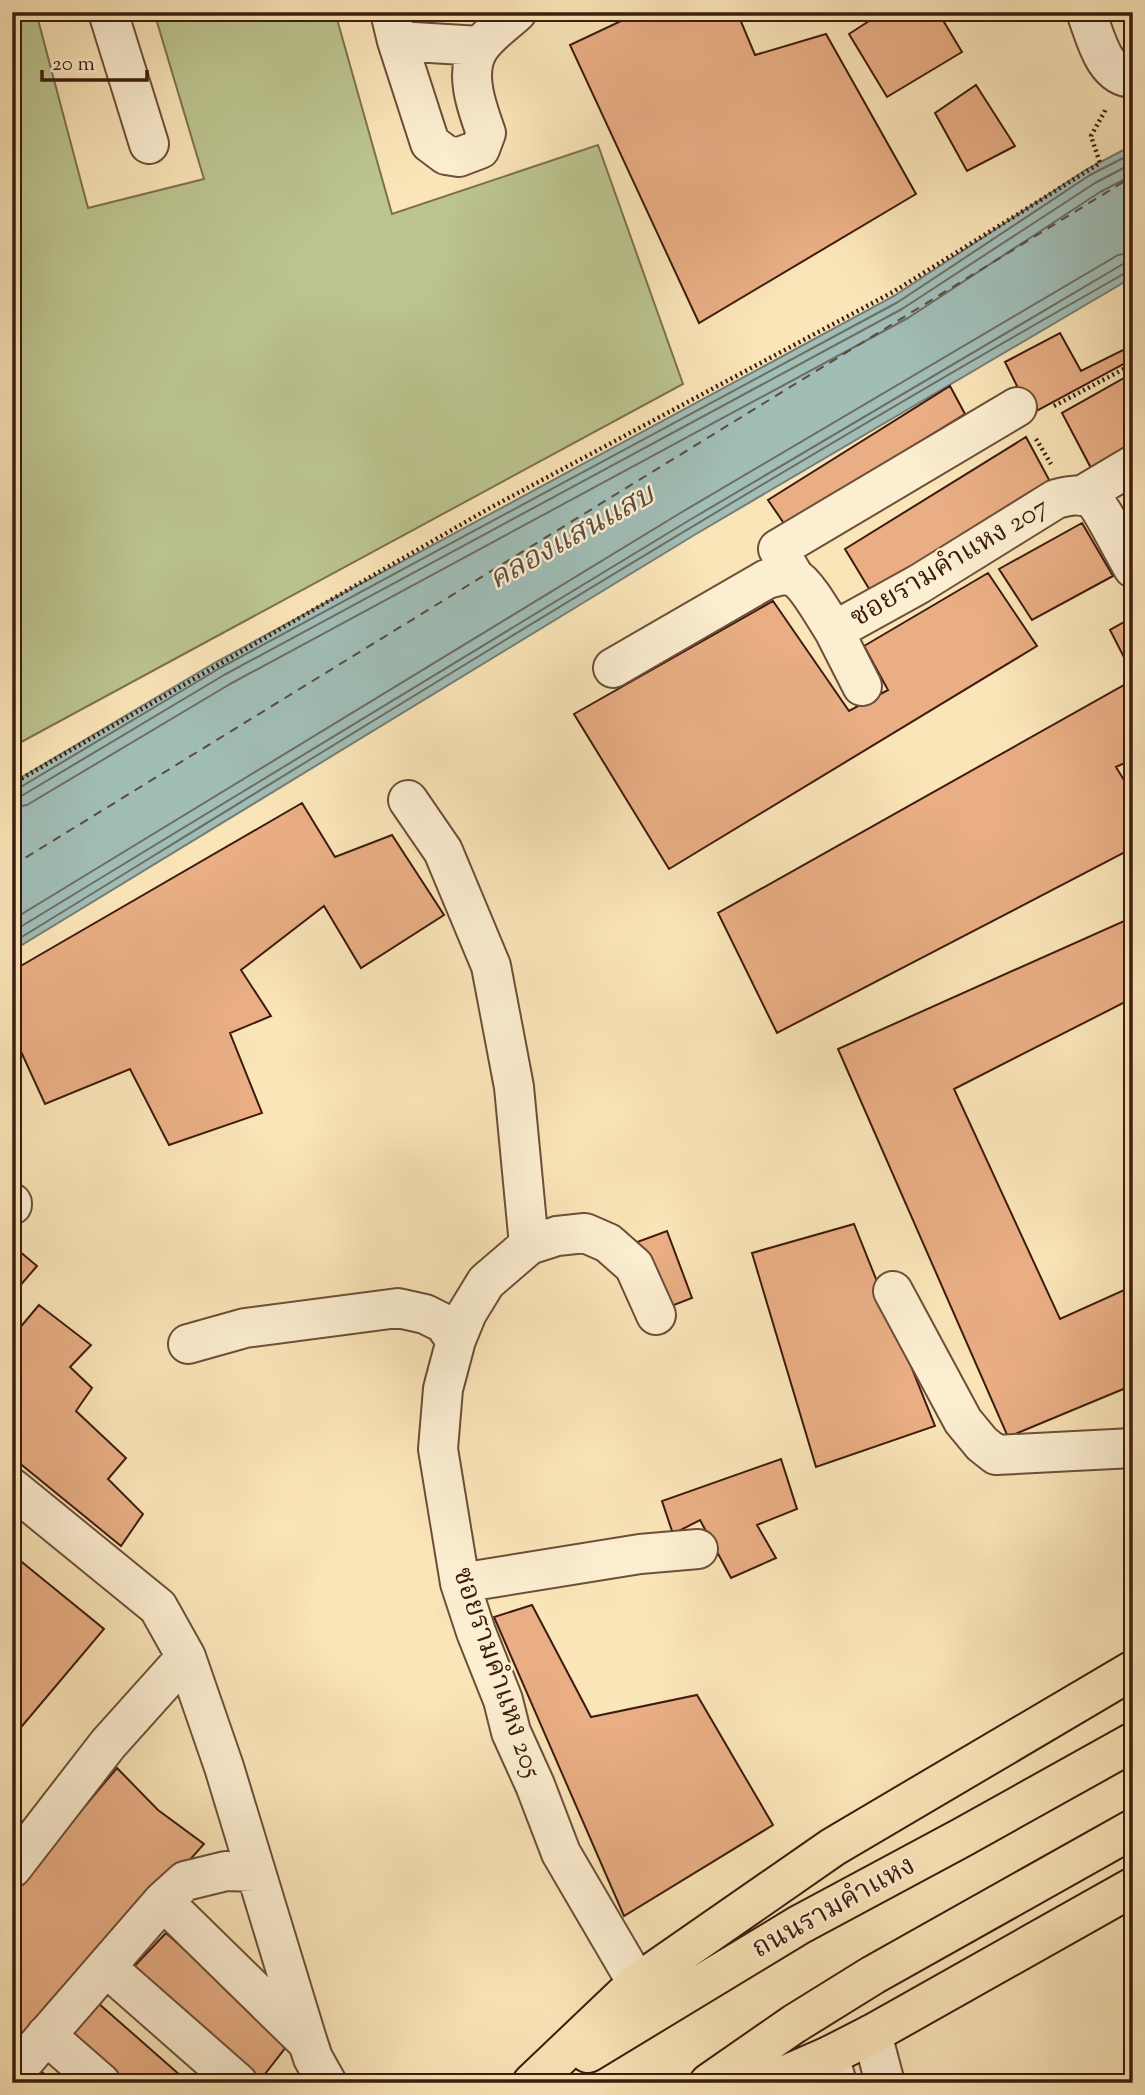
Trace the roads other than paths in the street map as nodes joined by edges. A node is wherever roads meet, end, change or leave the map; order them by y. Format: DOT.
graph roads {
  1 [pos="108,12"];
  2 [pos="517,12"];
  3 [pos="1086,12"];
  4 [pos="393,27"];
  5 [pos="480,46"];
  6 [pos="1128,77"];
  7 [pos="149,144"];
  8 [pos="1021,414"];
  9 [pos="1133,465"];
  10 [pos="1075,496"];
  11 [pos="1133,568"];
  12 [pos="795,578"];
  13 [pos="834,631"];
  14 [pos="613,668"];
  15 [pos="862,686"];
  16 [pos="408,800"];
  17 [pos="529,1245"];
  18 [pos="893,1291"];
  19 [pos="656,1315"];
  20 [pos="456,1340"];
  21 [pos="188,1344"];
  22 [pos="1133,1448"];
  23 [pos="12,1488"];
  24 [pos="698,1549"];
  25 [pos="460,1583"];
  26 [pos="186,1657"];
  27 [pos="1133,1670"];
  28 [pos="1133,1742"];
  29 [pos="1133,1829"];
  30 [pos="12,1868"];
  31 [pos="255,1872"];
  32 [pos="1133,1887"];
  33 [pos="163,1901"];
  34 [pos="106,1967"];
  35 [pos="638,1983"];
  36 [pos="872,2034"];
  37 [pos="46,2035"];
  38 [pos="310,2066"];
  39 [pos="833,2070"];
  40 [pos="12,2075"];
  41 [pos="101,2083"];
  42 [pos="238,2083"];
  43 [pos="532,2083"];
  44 [pos="540,2083"];
  45 [pos="709,2083"];
  46 [pos="767,2083"];
  47 [pos="885,2083"];
  1 -- 7 [label="street"];
  2 -- 5 [label="street"];
  3 -- 6 [label="street"];
  4 -- 5 [label="street"];
  4 -- 5 [label="street"];
  8 -- 12 [label="street, ซอยรามคำแหง 207"];
  9 -- 10 [label="street"];
  10 -- 11 [label="street, ซอยรามคำแหง 207"];
  10 -- 13 [label="street, ซอยรามคำแหง 207"];
  12 -- 13 [label="street, ซอยรามคำแหง 207"];
  12 -- 14 [label="street"];
  13 -- 15 [label="street"];
  16 -- 17 [label="street"];
  17 -- 19 [label="street, ซอยรามคำแหง 205"];
  17 -- 20 [label="street, ซอยรามคำแหง 205"];
  18 -- 22 [label="street"];
  20 -- 21 [label="street"];
  20 -- 25 [label="street, ซอยรามคำแหง 205"];
  23 -- 26 [label="street"];
  24 -- 25 [label="street"];
  25 -- 35 [label="street, ซอยรามคำแหง 205"];
  26 -- 30 [label="street"];
  26 -- 31 [label="street"];
  27 -- 35 [label="main road"];
  28 -- 44 [label="main road, ถนนรามคำแหง"];
  29 -- 45 [label="main road"];
  31 -- 33 [label="street"];
  31 -- 38 [label="street"];
  32 -- 36 [label="main road"];
  33 -- 34 [label="street"];
  33 -- 38 [label="street"];
  34 -- 37 [label="street"];
  34 -- 42 [label="street"];
  35 -- 43 [label="main road"];
  36 -- 39 [label="main road"];
  36 -- 47 [label="street"];
  37 -- 40 [label="street"];
  37 -- 41 [label="street"];
  39 -- 46 [label="main road"];
}
